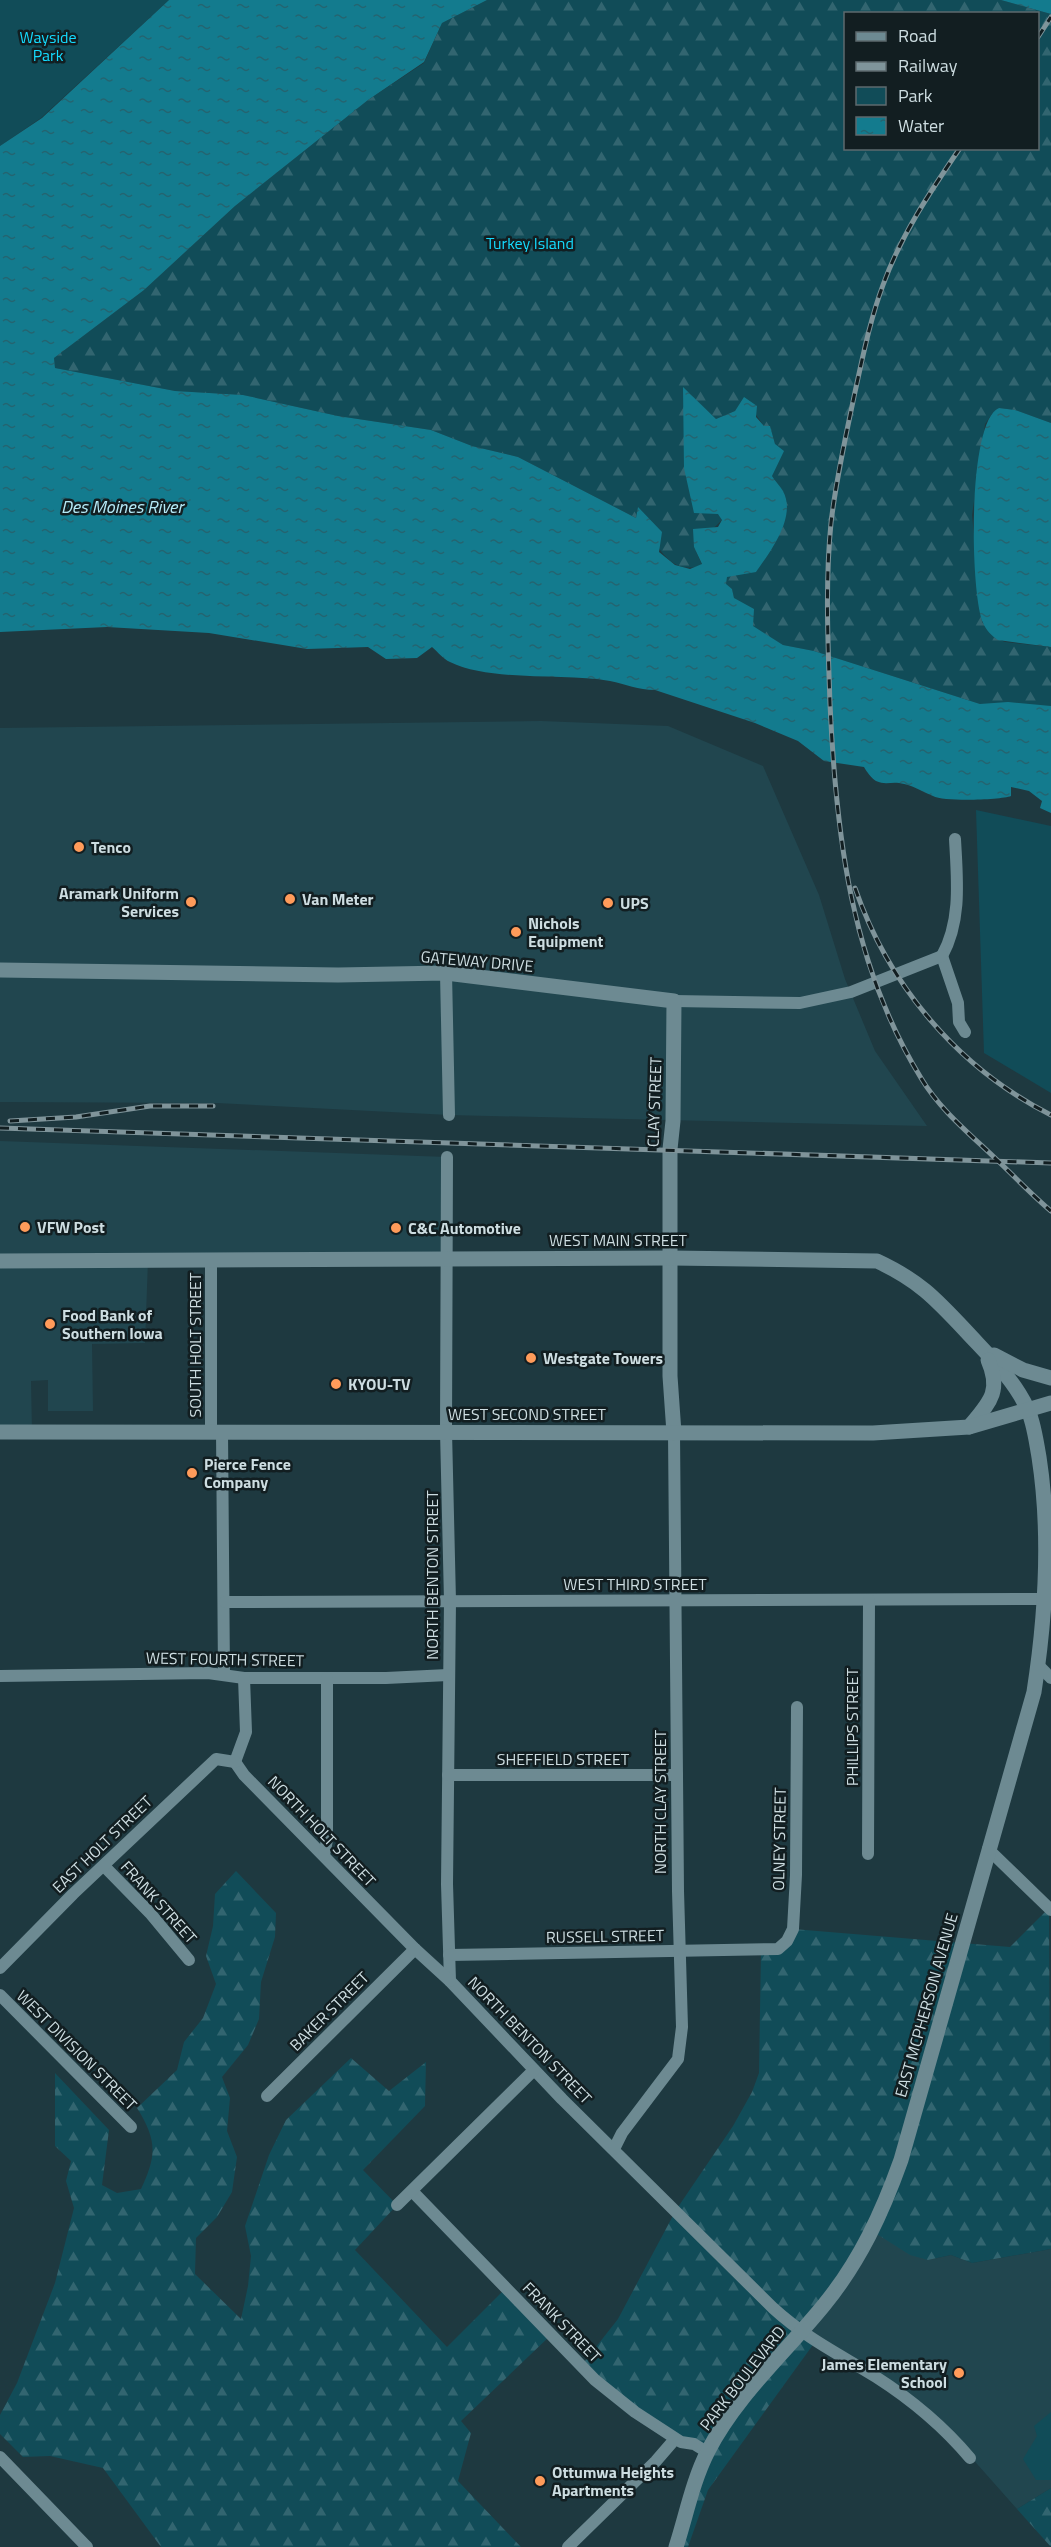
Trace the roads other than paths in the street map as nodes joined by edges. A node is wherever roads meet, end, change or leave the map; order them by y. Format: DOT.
graph roads {
  1 [pos="955,839"];
  2 [pos="942,956"];
  3 [pos="0,970"];
  4 [pos="446,973"];
  5 [pos="674,1001"];
  6 [pos="965,1032"];
  7 [pos="449,1116"];
  8 [pos="447,1157"];
  9 [pos="447,1258"];
  10 [pos="671,1258"];
  11 [pos="211,1260"];
  12 [pos="0,1261"];
  13 [pos="983,1350"];
  14 [pos="1051,1378"];
  15 [pos="1051,1403"];
  16 [pos="1028,1409"];
  17 [pos="969,1427"];
  18 [pos="217,1431"];
  19 [pos="446,1431"];
  20 [pos="0,1432"];
  21 [pos="674,1433"];
  22 [pos="1048,1506"];
  23 [pos="1045,1599"];
  24 [pos="675,1600"];
  25 [pos="869,1600"];
  26 [pos="450,1601"];
  27 [pos="225,1602"];
  28 [pos="1038,1665"];
  29 [pos="224,1674"];
  30 [pos="448,1675"];
  31 [pos="0,1676"];
  32 [pos="243,1678"];
  33 [pos="327,1678"];
  34 [pos="1051,1678"];
  35 [pos="797,1707"];
  36 [pos="235,1762"];
  37 [pos="448,1775"];
  38 [pos="677,1775"];
  39 [pos="988,1849"];
  40 [pos="868,1854"];
  41 [pos="324,1855"];
  42 [pos="104,1866"];
  43 [pos="1051,1910"];
  44 [pos="415,1949"];
  45 [pos="761,1950"];
  46 [pos="680,1952"];
  47 [pos="448,1955"];
  48 [pos="189,1960"];
  49 [pos="0,1968"];
  50 [pos="450,1981"];
  51 [pos="0,1995"];
  52 [pos="534,2070"];
  53 [pos="267,2096"];
  54 [pos="131,2127"];
  55 [pos="614,2149"];
  56 [pos="412,2191"];
  57 [pos="397,2205"];
  58 [pos="800,2332"];
  59 [pos="675,2439"];
  60 [pos="707,2452"];
  61 [pos="0,2457"];
  62 [pos="970,2458"];
  63 [pos="87,2547"];
  64 [pos="568,2547"];
  65 [pos="676,2547"];
  1 -- 2 [label="street"];
  2 -- 5 [label="street, GATEWAY DRIVE"];
  2 -- 6 [label="street"];
  3 -- 4 [label="main road, GATEWAY DRIVE"];
  4 -- 5 [label="main road, GATEWAY DRIVE"];
  4 -- 7 [label="street"];
  5 -- 10 [label="main road, CLAY STREET"];
  8 -- 9 [label="street, NORTH BENTON STREET"];
  9 -- 10 [label="main road, WEST MAIN STREET"];
  9 -- 11 [label="main road, WEST MAIN STREET"];
  9 -- 19 [label="street, NORTH BENTON STREET"];
  10 -- 13 [label="main road, WEST MAIN STREET"];
  10 -- 21 [label="main road, CLAY STREET"];
  11 -- 12 [label="main road, WEST MAIN STREET"];
  11 -- 18 [label="street, SOUTH HOLT STREET"];
  13 -- 14 [label="main road"];
  13 -- 16 [label="main road, WEST MAIN STREET"];
  13 -- 17 [label="main road"];
  15 -- 16 [label="main road, WEST SECOND STREET"];
  16 -- 17 [label="main road, WEST SECOND STREET"];
  16 -- 22 [label="main road, WEST MAIN STREET"];
  17 -- 21 [label="main road, WEST SECOND STREET"];
  18 -- 19 [label="main road, WEST SECOND STREET"];
  18 -- 20 [label="main road, WEST SECOND STREET"];
  18 -- 27 [label="street"];
  19 -- 21 [label="main road, WEST SECOND STREET"];
  19 -- 26 [label="street, NORTH BENTON STREET"];
  21 -- 24 [label="street, NORTH CLAY STREET"];
  22 -- 23 [label="main road, EAST MCPHERSON AVENUE"];
  23 -- 25 [label="street, WEST THIRD STREET"];
  23 -- 28 [label="main road, EAST MCPHERSON AVENUE"];
  24 -- 25 [label="street, WEST THIRD STREET"];
  24 -- 26 [label="street, WEST THIRD STREET"];
  24 -- 38 [label="street, NORTH CLAY STREET"];
  25 -- 40 [label="street, PHILLIPS STREET"];
  26 -- 27 [label="street, WEST THIRD STREET"];
  26 -- 30 [label="street, NORTH BENTON STREET"];
  27 -- 29 [label="street"];
  28 -- 34 [label="street"];
  28 -- 39 [label="main road, EAST MCPHERSON AVENUE"];
  29 -- 31 [label="street, WEST FOURTH STREET"];
  29 -- 32 [label="street, WEST FOURTH STREET"];
  30 -- 33 [label="street, WEST FOURTH STREET"];
  30 -- 37 [label="street, NORTH BENTON STREET"];
  32 -- 33 [label="street, WEST FOURTH STREET"];
  32 -- 36 [label="street"];
  33 -- 41 [label="street"];
  35 -- 45 [label="street, OLNEY STREET"];
  36 -- 41 [label="street, NORTH HOLT STREET"];
  36 -- 42 [label="street, EAST HOLT STREET"];
  37 -- 38 [label="street, SHEFFIELD STREET"];
  37 -- 47 [label="street, NORTH BENTON STREET"];
  38 -- 46 [label="street, NORTH CLAY STREET"];
  39 -- 43 [label="street"];
  39 -- 58 [label="main road, EAST MCPHERSON AVENUE"];
  41 -- 44 [label="street, NORTH HOLT STREET"];
  42 -- 48 [label="street, FRANK STREET"];
  42 -- 49 [label="street, EAST HOLT STREET"];
  44 -- 50 [label="street, NORTH HOLT STREET"];
  44 -- 53 [label="street, BAKER STREET"];
  45 -- 46 [label="street, RUSSELL STREET"];
  46 -- 47 [label="street, RUSSELL STREET"];
  46 -- 55 [label="street, NORTH CLAY STREET"];
  47 -- 50 [label="street, NORTH BENTON STREET"];
  50 -- 52 [label="street, NORTH BENTON STREET"];
  51 -- 54 [label="street, WEST DIVISION STREET"];
  52 -- 55 [label="street, NORTH BENTON STREET"];
  52 -- 56 [label="street"];
  55 -- 58 [label="street, NORTH BENTON STREET"];
  56 -- 57 [label="street"];
  56 -- 59 [label="street, FRANK STREET"];
  58 -- 60 [label="main road, PARK BOULEVARD"];
  58 -- 62 [label="street, NORTH BENTON STREET"];
  59 -- 60 [label="street, FRANK STREET"];
  59 -- 64 [label="street"];
  60 -- 65 [label="main road, PARK BOULEVARD"];
  61 -- 63 [label="street"];
}
